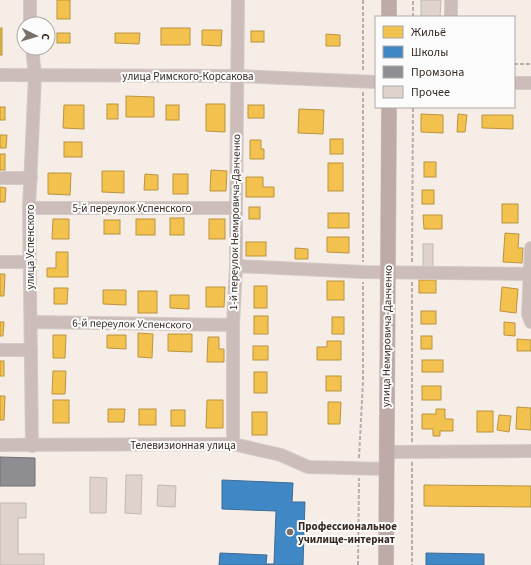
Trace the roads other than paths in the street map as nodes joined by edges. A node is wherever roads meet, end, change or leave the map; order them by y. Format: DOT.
graph roads {
  1 [pos="30,0"];
  2 [pos="238,0"];
  3 [pos="389,0"];
  4 [pos="451,0"];
  5 [pos="30,16"];
  6 [pos="389,16"];
  7 [pos="451,16"];
  8 [pos="33,56"];
  9 [pos="0,75"];
  10 [pos="35,75"];
  11 [pos="238,76"];
  12 [pos="375,82"];
  13 [pos="515,83"];
  14 [pos="531,83"];
  15 [pos="389,108"];
  16 [pos="0,178"];
  17 [pos="31,178"];
  18 [pos="29,208"];
  19 [pos="236,208"];
  20 [pos="531,248"];
  21 [pos="0,262"];
  22 [pos="30,262"];
  23 [pos="236,266"];
  24 [pos="388,272"];
  25 [pos="530,274"];
  26 [pos="31,322"];
  27 [pos="531,322"];
  28 [pos="234,325"];
  29 [pos="0,350"];
  30 [pos="31,350"];
  31 [pos="234,444"];
  32 [pos="0,445"];
  33 [pos="32,446"];
  34 [pos="531,451"];
  35 [pos="386,452"];
  36 [pos="386,469"];
  37 [pos="386,565"];
  1 -- 5 [label="street"];
  2 -- 11 [label="street, 1-й переулок Немировича-Данченко"];
  3 -- 6 [label="main road"];
  4 -- 7 [label="street"];
  8 -- 10 [label="street, улица Успенского"];
  9 -- 10 [label="street, улица Римского-Корсакова"];
  10 -- 11 [label="street, улица Римского-Корсакова"];
  10 -- 17 [label="street, улица Успенского"];
  11 -- 12 [label="street, улица Римского-Корсакова"];
  11 -- 19 [label="street, 1-й переулок Немировича-Данченко"];
  13 -- 14 [label="street"];
  15 -- 24 [label="main road, улица Немировича-Данченко"];
  16 -- 17 [label="street"];
  17 -- 18 [label="street, улица Успенского"];
  18 -- 19 [label="street, 5-й переулок Успенского"];
  18 -- 22 [label="street, улица Успенского"];
  19 -- 23 [label="street, 1-й переулок Немировича-Данченко"];
  20 -- 25 [label="street"];
  21 -- 22 [label="street"];
  22 -- 26 [label="street, улица Успенского"];
  23 -- 24 [label="street"];
  23 -- 28 [label="street, 1-й переулок Немировича-Данченко"];
  24 -- 25 [label="street"];
  24 -- 35 [label="main road, улица Немировича-Данченко"];
  25 -- 27 [label="street"];
  26 -- 28 [label="street, 6-й переулок Успенского"];
  26 -- 30 [label="street, улица Успенского"];
  28 -- 31 [label="street, 1-й переулок Немировича-Данченко"];
  29 -- 30 [label="street"];
  30 -- 33 [label="street, улица Успенского"];
  31 -- 33 [label="street, Телевизионная улица"];
  31 -- 36 [label="street, Телевизионная улица"];
  32 -- 33 [label="street, Телевизионная улица"];
  34 -- 35 [label="street"];
  35 -- 36 [label="main road, улица Немировича-Данченко"];
  36 -- 37 [label="main road, улица Немировича-Данченко"];
}
